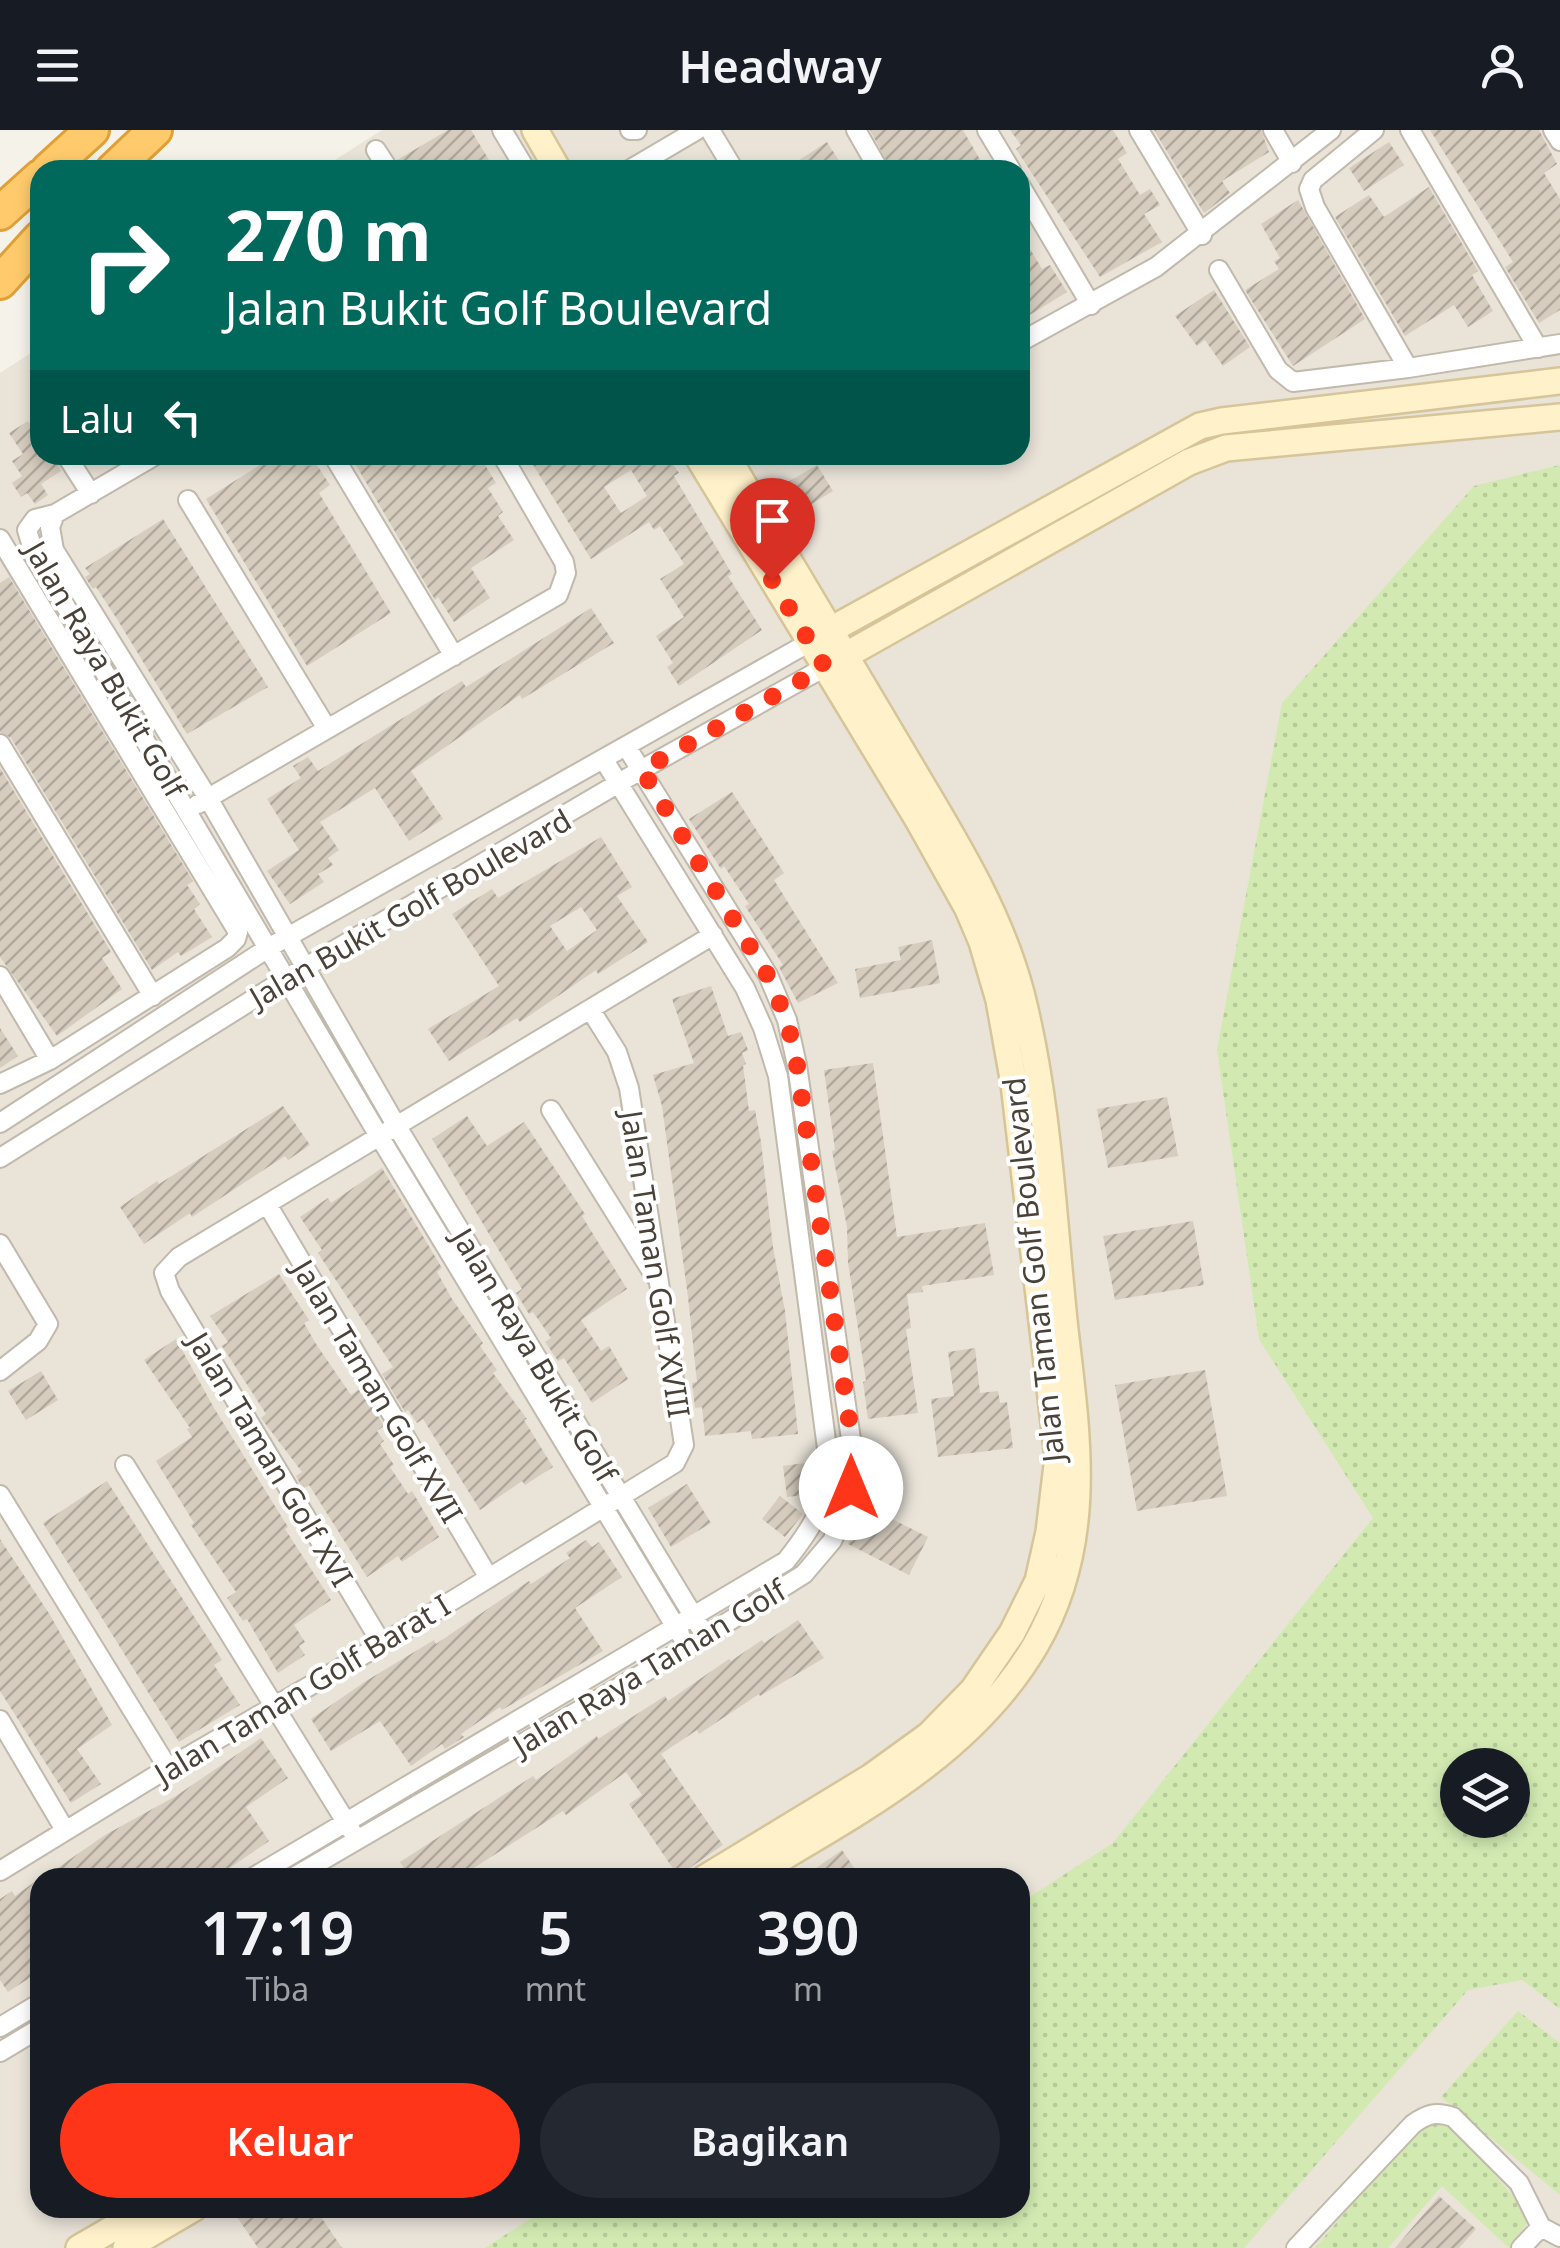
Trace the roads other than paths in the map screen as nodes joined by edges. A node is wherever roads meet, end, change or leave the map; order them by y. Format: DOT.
graph roads {
  1 [pos="92,130"];
  2 [pos="155,130"];
  3 [pos="502,130"];
  4 [pos="535,130"];
  5 [pos="697,130"];
  6 [pos="710,130"];
  7 [pos="856,130"];
  8 [pos="987,130"];
  9 [pos="1139,130"];
  10 [pos="1273,130"];
  11 [pos="1331,130"];
  12 [pos="1374,130"];
  13 [pos="1410,130"];
  14 [pos="1553,130"];
  15 [pos="1560,141"];
  16 [pos="376,150"];
  17 [pos="59,160"];
  18 [pos="123,160"];
  19 [pos="382,160"];
  20 [pos="520,160"];
  21 [pos="552,160"];
  22 [pos="646,160"];
  23 [pos="728,160"];
  24 [pos="873,160"];
  25 [pos="1005,160"];
  26 [pos="1292,164"];
  27 [pos="30,186"];
  28 [pos="1030,202"];
  29 [pos="0,213"];
  30 [pos="1202,235"];
  31 [pos="30,249"];
  32 [pos="1218,270"];
  33 [pos="0,282"];
  34 [pos="1092,305"];
  35 [pos="1030,337"];
  36 [pos="1560,344"];
  37 [pos="1538,348"];
  38 [pos="1408,368"];
  39 [pos="1560,381"];
  40 [pos="1429,397"];
  41 [pos="1560,418"];
  42 [pos="1432,430"];
  43 [pos="72,465"];
  44 [pos="139,465"];
  45 [pos="339,465"];
  46 [pos="508,465"];
  47 [pos="705,465"];
  48 [pos="731,465"];
  49 [pos="90,494"];
  50 [pos="188,500"];
  51 [pos="55,514"];
  52 [pos="0,540"];
  53 [pos="820,636"];
  54 [pos="454,656"];
  55 [pos="835,662"];
  56 [pos="326,728"];
  57 [pos="0,744"];
  58 [pos="626,746"];
  59 [pos="604,760"];
  60 [pos="645,776"];
  61 [pos="619,784"];
  62 [pos="208,798"];
  63 [pos="187,811"];
  64 [pos="703,871"];
  65 [pos="681,884"];
  66 [pos="729,912"];
  67 [pos="710,930"];
  68 [pos="289,938"];
  69 [pos="268,948"];
  70 [pos="306,968"];
  71 [pos="0,976"];
  72 [pos="287,978"];
  73 [pos="153,996"];
  74 [pos="590,1009"];
  75 [pos="50,1060"];
  76 [pos="0,1084"];
  77 [pos="551,1110"];
  78 [pos="0,1123"];
  79 [pos="396,1125"];
  80 [pos="379,1136"];
  81 [pos="0,1158"];
  82 [pos="267,1204"];
  83 [pos="0,1244"];
  84 [pos="659,1283"];
  85 [pos="0,1370"];
  86 [pos="125,1465"];
  87 [pos="0,1495"];
  88 [pos="621,1497"];
  89 [pos="604,1508"];
  90 [pos="489,1578"];
  91 [pos="694,1618"];
  92 [pos="676,1627"];
  93 [pos="706,1636"];
  94 [pos="382,1644"];
  95 [pos="688,1648"];
  96 [pos="272,1707"];
  97 [pos="0,1720"];
  98 [pos="168,1768"];
  99 [pos="832,1815"];
  100 [pos="346,1822"];
  101 [pos="65,1830"];
  102 [pos="357,1840"];
  103 [pos="269,1868"];
  104 [pos="309,1868"];
  105 [pos="726,1868"];
  106 [pos="761,1868"];
  107 [pos="0,1871"];
  108 [pos="30,2009"];
  109 [pos="0,2027"];
  110 [pos="30,2034"];
  111 [pos="0,2052"];
  112 [pos="131,2218"];
  113 [pos="177,2218"];
  114 [pos="1541,2227"];
  115 [pos="1560,2237"];
  116 [pos="79,2248"];
  117 [pos="126,2248"];
  118 [pos="1296,2248"];
  119 [pos="1521,2248"];
  1 -- 17 [label="highway"];
  2 -- 18 [label="highway"];
  3 -- 20 [label="street"];
  4 -- 21 [label="street"];
  5 -- 22 [label="street"];
  6 -- 23 [label="street"];
  7 -- 24 [label="street"];
  8 -- 25 [label="street"];
  9 -- 30 [label="street"];
  10 -- 26 [label="street"];
  11 -- 26 [label="street"];
  12 -- 38 [label="street"];
  13 -- 37 [label="street"];
  14 -- 15 [label="street"];
  16 -- 19 [label="street"];
  26 -- 30 [label="street"];
  27 -- 29 [label="highway"];
  28 -- 34 [label="street"];
  30 -- 34 [label="street"];
  31 -- 33 [label="highway"];
  32 -- 38 [label="street"];
  34 -- 35 [label="street"];
  36 -- 37 [label="street"];
  37 -- 38 [label="street"];
  39 -- 40 [label="street"];
  40 -- 42 [label="street"];
  40 -- 53 [label="street"];
  41 -- 42 [label="street"];
  42 -- 55 [label="street"];
  43 -- 49 [label="street"];
  44 -- 49 [label="street"];
  45 -- 54 [label="street"];
  46 -- 54 [label="street"];
  47 -- 53 [label="street"];
  48 -- 53 [label="street"];
  49 -- 51 [label="street"];
  50 -- 56 [label="street"];
  51 -- 62 [label="street, Jalan Raya Bukit Golf"];
  51 -- 63 [label="street, Jalan Raya Bukit Golf"];
  52 -- 73 [label="street"];
  53 -- 55 [label="street, Jalan Taman Golf Boulevard"];
  53 -- 58 [label="street, Jalan Bukit Golf Boulevard"];
  54 -- 56 [label="street"];
  55 -- 60 [label="street, Jalan Bukit Golf Boulevard"];
  55 -- 99 [label="street, Jalan Taman Golf Boulevard"];
  56 -- 62 [label="street"];
  57 -- 73 [label="street"];
  58 -- 59 [label="street, Jalan Bukit Golf Boulevard"];
  58 -- 60 [label="street, Jalan Raya Taman Golf"];
  59 -- 61 [label="street, Jalan Raya Taman Golf"];
  59 -- 68 [label="street, Jalan Bukit Golf Boulevard"];
  60 -- 61 [label="street, Jalan Bukit Golf Boulevard"];
  60 -- 64 [label="street, Jalan Raya Taman Golf"];
  61 -- 65 [label="street, Jalan Raya Taman Golf"];
  61 -- 70 [label="street, Jalan Bukit Golf Boulevard"];
  62 -- 63 [label="street"];
  62 -- 68 [label="street, Jalan Raya Bukit Golf"];
  63 -- 69 [label="street, Jalan Raya Bukit Golf"];
  64 -- 65 [label="street"];
  64 -- 66 [label="street, Jalan Raya Taman Golf"];
  65 -- 67 [label="street, Jalan Raya Taman Golf"];
  66 -- 67 [label="street"];
  66 -- 93 [label="street, Jalan Raya Taman Golf"];
  67 -- 74 [label="street"];
  67 -- 91 [label="street, Jalan Raya Taman Golf"];
  68 -- 69 [label="street, Jalan Bukit Golf Boulevard"];
  68 -- 70 [label="street, Jalan Raya Bukit Golf"];
  69 -- 72 [label="street, Jalan Raya Bukit Golf"];
  69 -- 78 [label="street, Jalan Bukit Golf Boulevard"];
  70 -- 72 [label="street, Jalan Bukit Golf Boulevard"];
  70 -- 79 [label="street, Jalan Raya Bukit Golf"];
  71 -- 75 [label="street"];
  72 -- 80 [label="street, Jalan Raya Bukit Golf"];
  72 -- 81 [label="street, Jalan Bukit Golf Boulevard"];
  73 -- 75 [label="street"];
  74 -- 79 [label="street"];
  74 -- 84 [label="street, Jalan Taman Golf XVIII"];
  75 -- 76 [label="street"];
  77 -- 84 [label="street"];
  79 -- 80 [label="street"];
  79 -- 88 [label="street, Jalan Raya Bukit Golf"];
  80 -- 82 [label="street"];
  80 -- 89 [label="street, Jalan Raya Bukit Golf"];
  82 -- 90 [label="street, Jalan Taman Golf XVII"];
  82 -- 94 [label="street, Jalan Taman Golf XVI"];
  83 -- 85 [label="street"];
  84 -- 88 [label="street, Jalan Taman Golf XVIII"];
  86 -- 96 [label="street"];
  87 -- 98 [label="street"];
  88 -- 89 [label="street, Jalan Taman Golf XVIII"];
  88 -- 91 [label="street, Jalan Raya Bukit Golf"];
  89 -- 90 [label="street, Jalan Taman Golf Barat I"];
  89 -- 92 [label="street, Jalan Raya Bukit Golf"];
  90 -- 94 [label="street, Jalan Taman Golf Barat I"];
  91 -- 92 [label="street, Jalan Raya Taman Golf"];
  91 -- 93 [label="street, Jalan Raya Bukit Golf"];
  92 -- 95 [label="street, Jalan Raya Bukit Golf"];
  92 -- 100 [label="street, Jalan Raya Taman Golf"];
  93 -- 95 [label="street, Jalan Raya Taman Golf"];
  94 -- 96 [label="street, Jalan Taman Golf Barat I"];
  95 -- 102 [label="street, Jalan Raya Taman Golf"];
  96 -- 98 [label="street, Jalan Taman Golf Barat I"];
  96 -- 100 [label="street"];
  97 -- 101 [label="street"];
  98 -- 101 [label="street, Jalan Taman Golf Barat I"];
  99 -- 105 [label="street, Jalan Taman Golf Boulevard"];
  99 -- 106 [label="street, Jalan Taman Golf Boulevard"];
  100 -- 102 [label="street"];
  100 -- 103 [label="street, Jalan Raya Taman Golf"];
  101 -- 107 [label="street, Jalan Taman Golf Barat I"];
  102 -- 104 [label="street, Jalan Raya Taman Golf"];
  108 -- 109 [label="street"];
  110 -- 111 [label="street"];
  112 -- 116 [label="street"];
  113 -- 117 [label="street"];
  114 -- 115 [label="street"];
  114 -- 118 [label="street"];
  114 -- 119 [label="street"];
}
